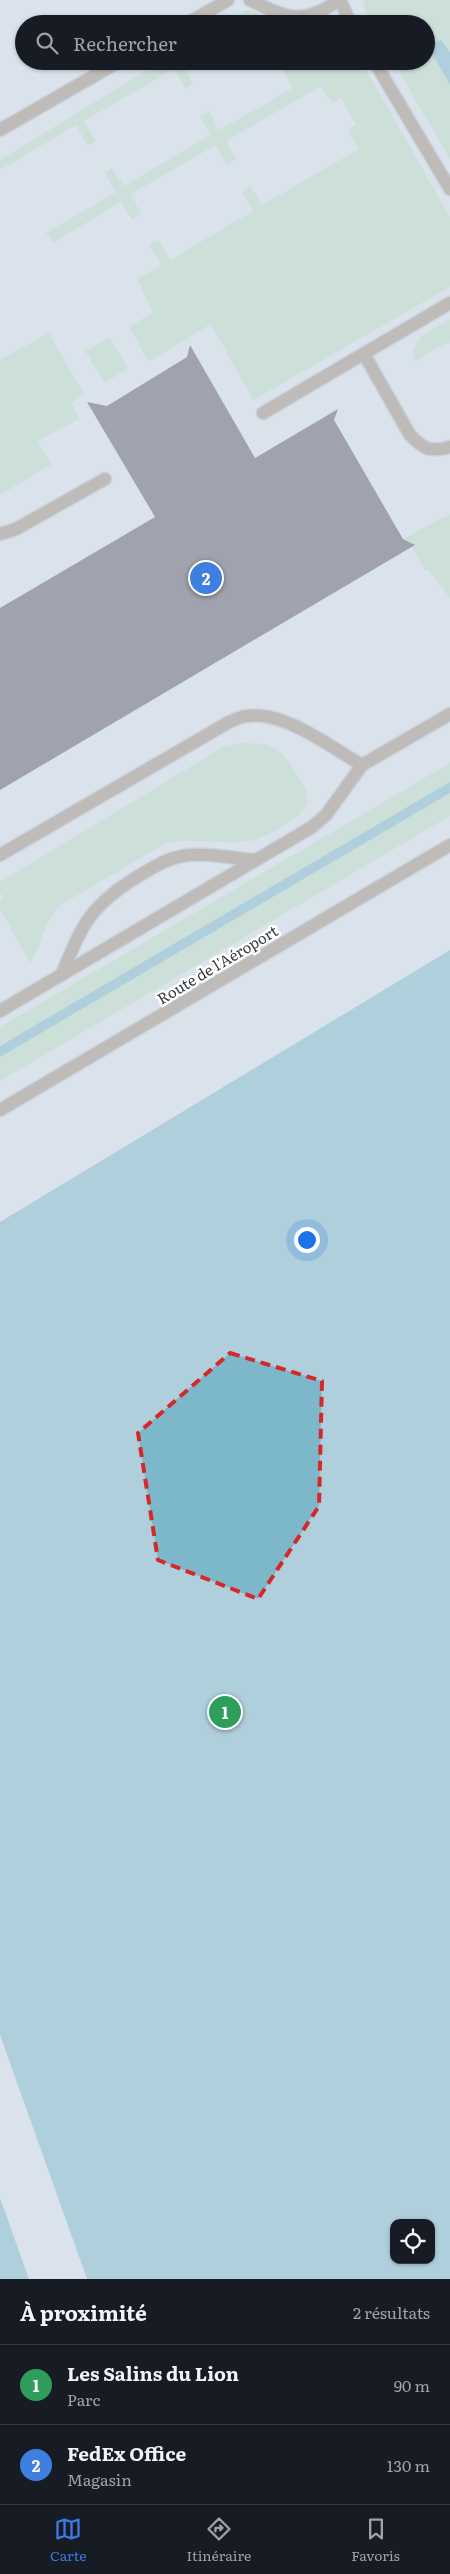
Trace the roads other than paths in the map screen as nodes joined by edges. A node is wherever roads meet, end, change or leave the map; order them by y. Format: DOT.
graph roads {
  1 [pos="228,0"];
  2 [pos="250,0"];
  3 [pos="340,0"];
  4 [pos="202,15"];
  5 [pos="285,15"];
  6 [pos="315,15"];
  7 [pos="348,15"];
  8 [pos="104,70"];
  9 [pos="379,70"];
  10 [pos="0,130"];
  11 [pos="450,190"];
  12 [pos="450,303"];
  13 [pos="364,354"];
  14 [pos="263,413"];
  15 [pos="450,447"];
  16 [pos="105,479"];
  17 [pos="0,534"];
  18 [pos="450,714"];
  19 [pos="362,765"];
  20 [pos="450,844"];
  21 [pos="0,855"];
  22 [pos="254,860"];
  23 [pos="62,974"];
  24 [pos="0,1011"];
  25 [pos="0,1110"];
  1 -- 4 [label="street"];
  2 -- 5 [label="street"];
  3 -- 6 [label="street"];
  3 -- 7 [label="street"];
  8 -- 10 [label="street"];
  9 -- 11 [label="street"];
  12 -- 13 [label="street"];
  13 -- 14 [label="street"];
  13 -- 15 [label="street"];
  16 -- 17 [label="street"];
  18 -- 19 [label="street"];
  19 -- 21 [label="street"];
  19 -- 22 [label="street"];
  20 -- 25 [label="street, Route de l'Aéroport"];
  22 -- 23 [label="street"];
  22 -- 23 [label="street"];
  23 -- 24 [label="street"];
}
